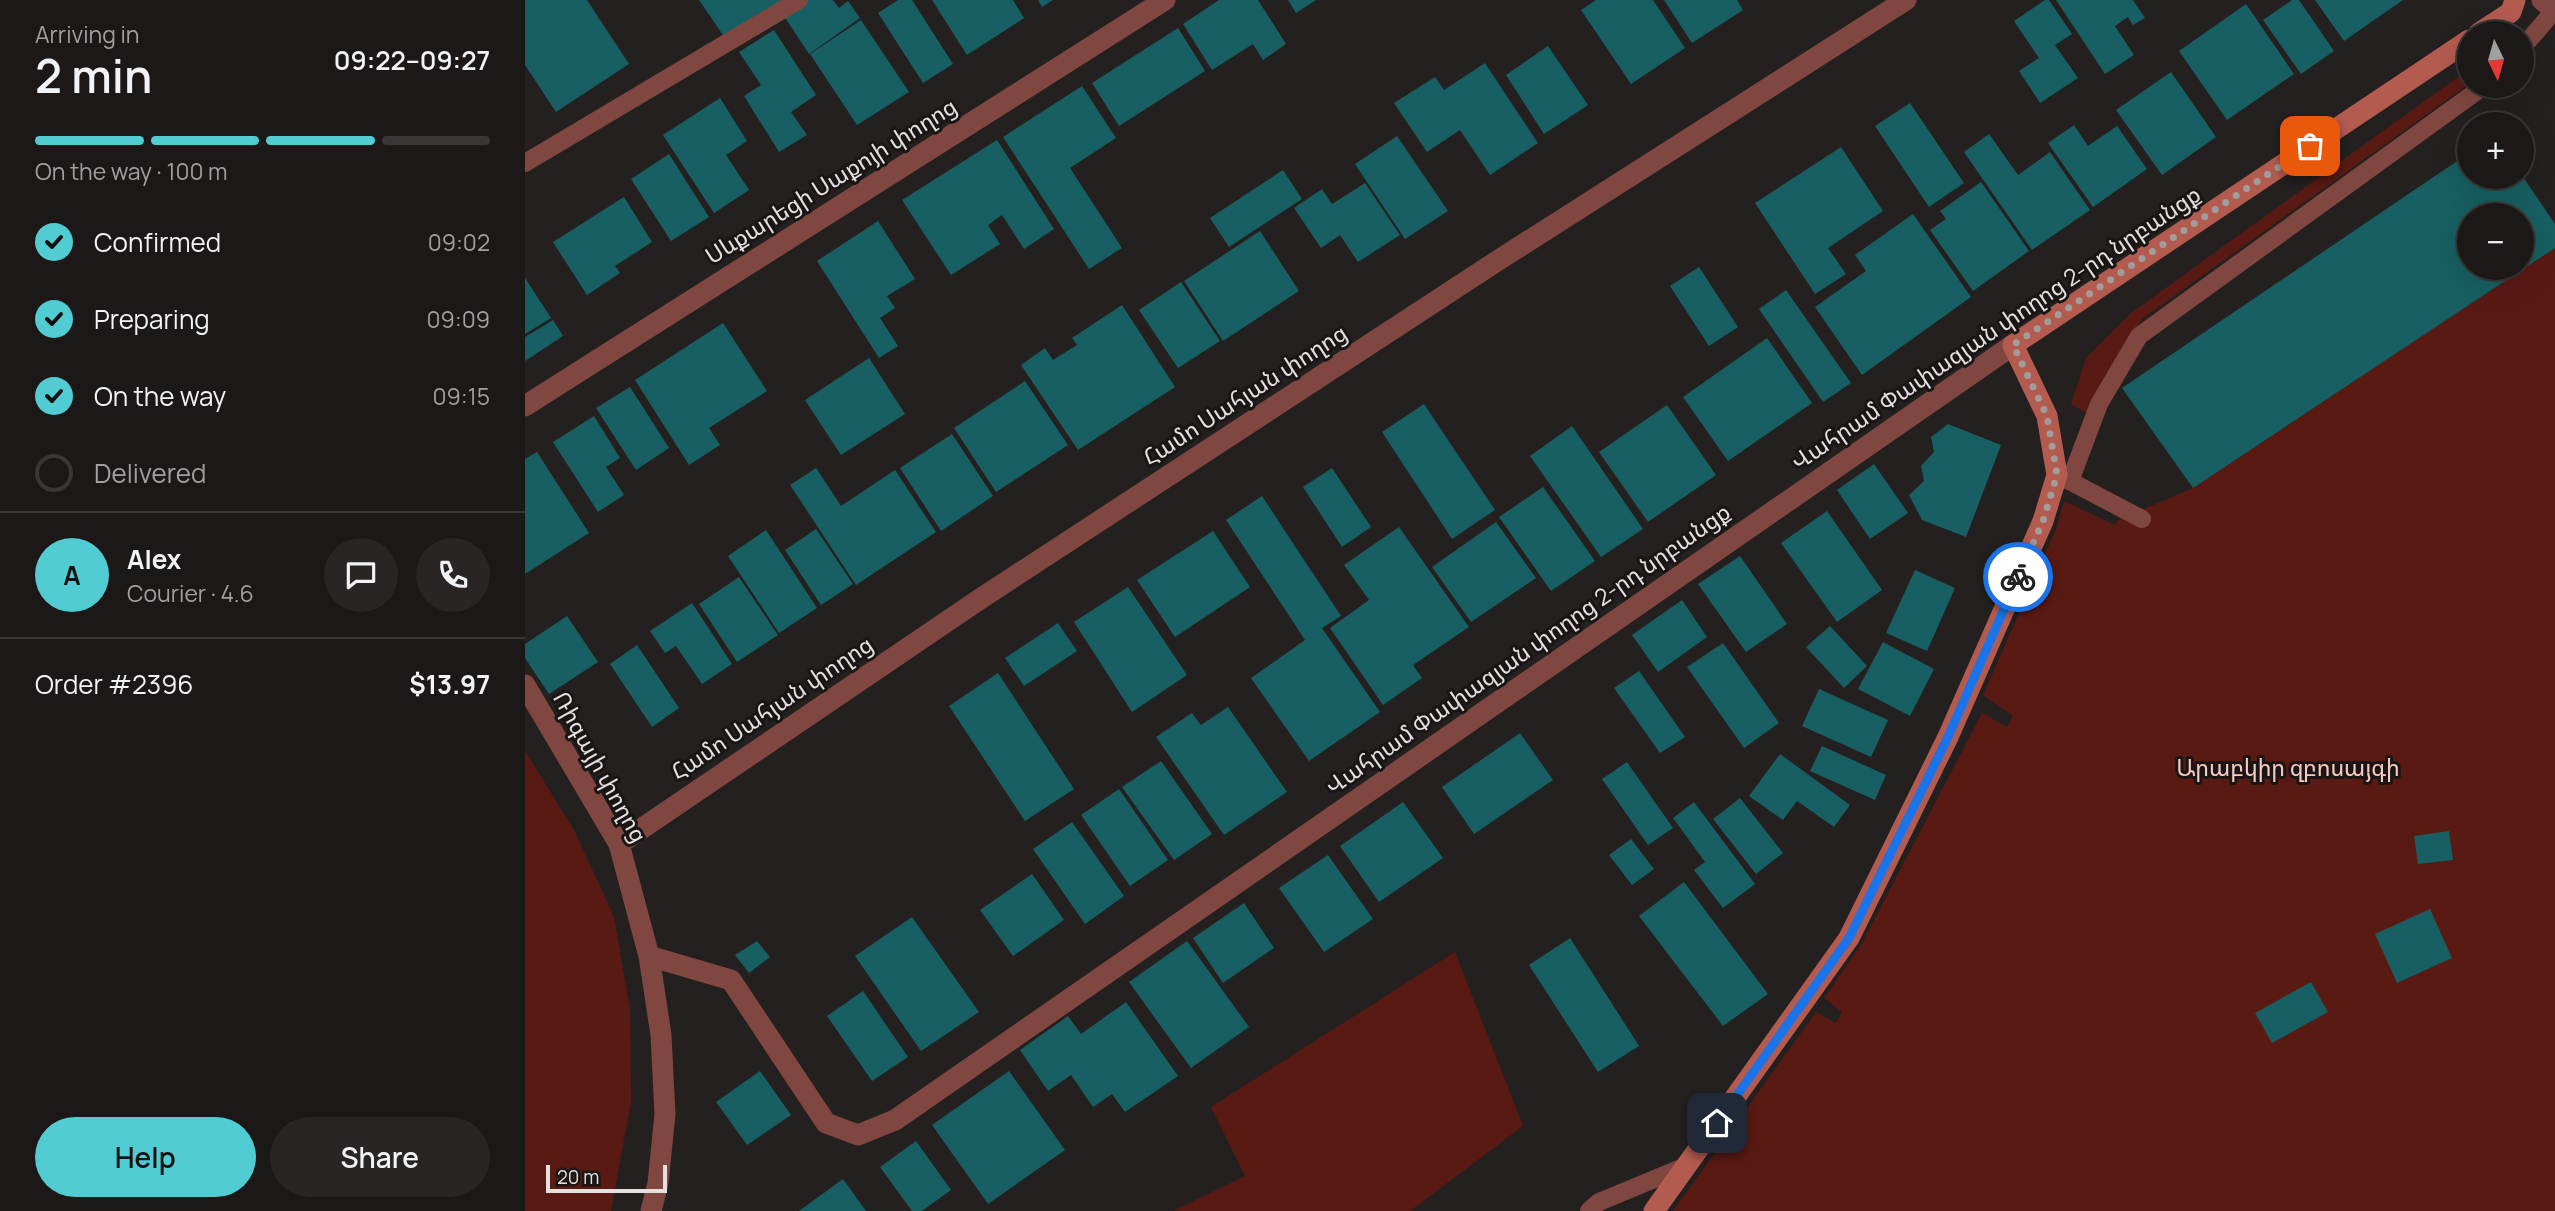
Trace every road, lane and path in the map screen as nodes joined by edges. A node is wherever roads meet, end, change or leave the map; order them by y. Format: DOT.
graph roads {
  1 [pos="799,0"];
  2 [pos="1164,0"];
  3 [pos="1906,0"];
  4 [pos="2515,0"];
  5 [pos="2550,8"];
  6 [pos="2497,21"];
  7 [pos="2534,30"];
  8 [pos="2457,48"];
  9 [pos="2467,98"];
  10 [pos="525,163"];
  11 [pos="2013,345"];
  12 [pos="525,406"];
  13 [pos="2063,478"];
  14 [pos="2142,519"];
  15 [pos="525,685"];
  16 [pos="619,844"];
  17 [pos="649,956"];
  18 [pos="1686,1166"];
  19 [pos="651,1211"];
  20 [pos="1589,1211"];
  21 [pos="1654,1211"];
  1 -- 10 [label="lane"];
  2 -- 12 [label="street, Սևքարեցի Սաքոյի փողոց"];
  3 -- 16 [label="street, Համո Սահյան փողոց"];
  4 -- 6 [label="street"];
  5 -- 7 [label="lane"];
  8 -- 11 [label="street, Վահրամ Փափազյան փողոց 2-րդ նրբանցք"];
  9 -- 13 [label="lane"];
  11 -- 13 [label="street"];
  11 -- 17 [label="street, Վահրամ Փափազյան փողոց 2-րդ նրբանցք"];
  13 -- 14 [label="lane"];
  13 -- 18 [label="street"];
  15 -- 16 [label="street, Ռիգայի փողոց"];
  16 -- 17 [label="street, Ռիգայի փողոց"];
  17 -- 19 [label="street, Ռիգայի փողոց"];
  18 -- 20 [label="lane"];
  18 -- 21 [label="street"];
}
